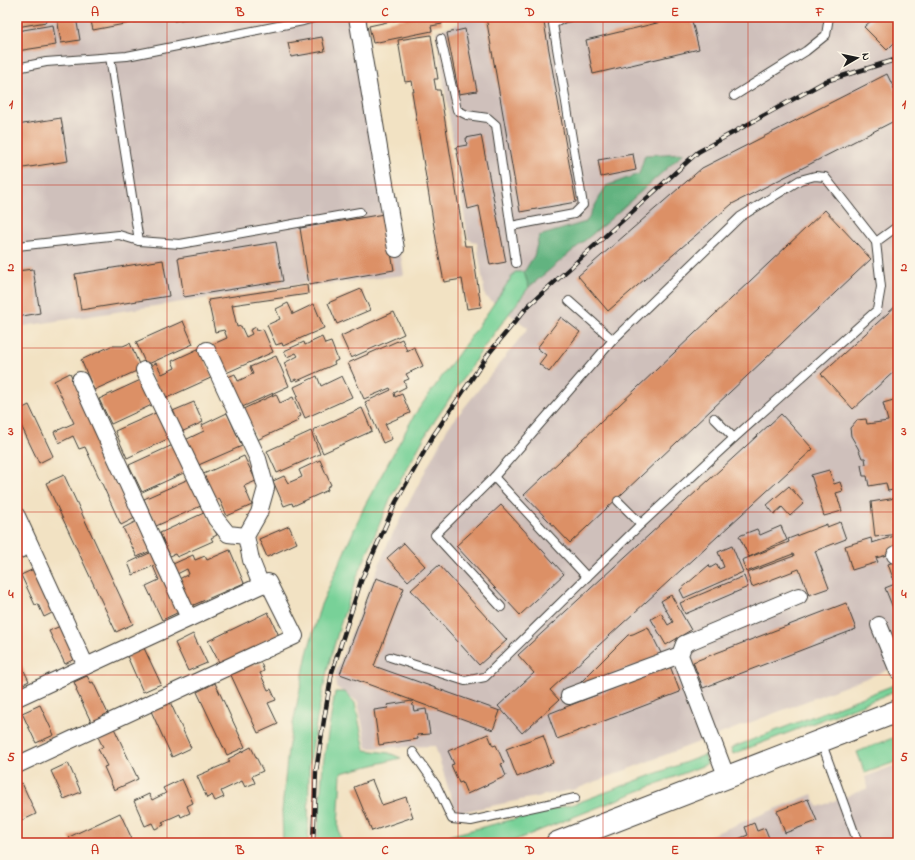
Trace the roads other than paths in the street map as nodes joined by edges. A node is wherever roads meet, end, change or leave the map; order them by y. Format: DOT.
graph roads {
  1 [pos="317,17"];
  2 [pos="357,17"];
  3 [pos="570,17"];
  4 [pos="829,17"];
  5 [pos="441,39"];
  6 [pos="110,57"];
  7 [pos="17,68"];
  8 [pos="734,96"];
  9 [pos="360,212"];
  10 [pos="511,226"];
  11 [pos="898,226"];
  12 [pos="139,241"];
  13 [pos="876,242"];
  14 [pos="17,246"];
  15 [pos="396,249"];
  16 [pos="516,263"];
  17 [pos="569,301"];
  18 [pos="613,340"];
  19 [pos="207,350"];
  20 [pos="144,370"];
  21 [pos="80,380"];
  22 [pos="714,418"];
  23 [pos="734,438"];
  24 [pos="494,477"];
  25 [pos="618,501"];
  26 [pos="17,516"];
  27 [pos="641,524"];
  28 [pos="246,536"];
  29 [pos="23,548"];
  30 [pos="587,577"];
  31 [pos="261,585"];
  32 [pos="799,596"];
  33 [pos="501,607"];
  34 [pos="189,618"];
  35 [pos="879,625"];
  36 [pos="680,655"];
  37 [pos="390,657"];
  38 [pos="86,666"];
  39 [pos="898,671"];
  40 [pos="569,696"];
  41 [pos="17,698"];
  42 [pos="898,711"];
  43 [pos="821,741"];
  44 [pos="413,752"];
  45 [pos="17,765"];
  46 [pos="726,778"];
  47 [pos="575,798"];
  48 [pos="557,843"];
  49 [pos="858,843"];
  1 -- 6 [label="lane"];
  2 -- 15 [label="street"];
  3 -- 10 [label="lane"];
  4 -- 8 [label="lane"];
  5 -- 10 [label="lane"];
  6 -- 7 [label="lane"];
  6 -- 12 [label="lane"];
  9 -- 12 [label="lane"];
  10 -- 16 [label="lane"];
  11 -- 13 [label="lane"];
  12 -- 14 [label="lane"];
  13 -- 18 [label="lane"];
  13 -- 23 [label="lane"];
  17 -- 18 [label="lane"];
  18 -- 24 [label="lane"];
  19 -- 28 [label="street"];
  20 -- 28 [label="street"];
  21 -- 34 [label="street"];
  22 -- 23 [label="lane"];
  23 -- 27 [label="lane"];
  24 -- 30 [label="lane"];
  24 -- 33 [label="lane"];
  25 -- 27 [label="lane"];
  26 -- 29 [label="street"];
  27 -- 30 [label="lane"];
  28 -- 31 [label="street"];
  29 -- 38 [label="street"];
  30 -- 37 [label="lane"];
  31 -- 34 [label="street"];
  31 -- 45 [label="street"];
  32 -- 36 [label="street"];
  34 -- 38 [label="street"];
  35 -- 39 [label="street"];
  36 -- 40 [label="street"];
  36 -- 46 [label="street"];
  38 -- 41 [label="street"];
  42 -- 43 [label="main road"];
  43 -- 46 [label="main road"];
  43 -- 49 [label="lane"];
  44 -- 47 [label="lane"];
  46 -- 48 [label="main road"];
}
